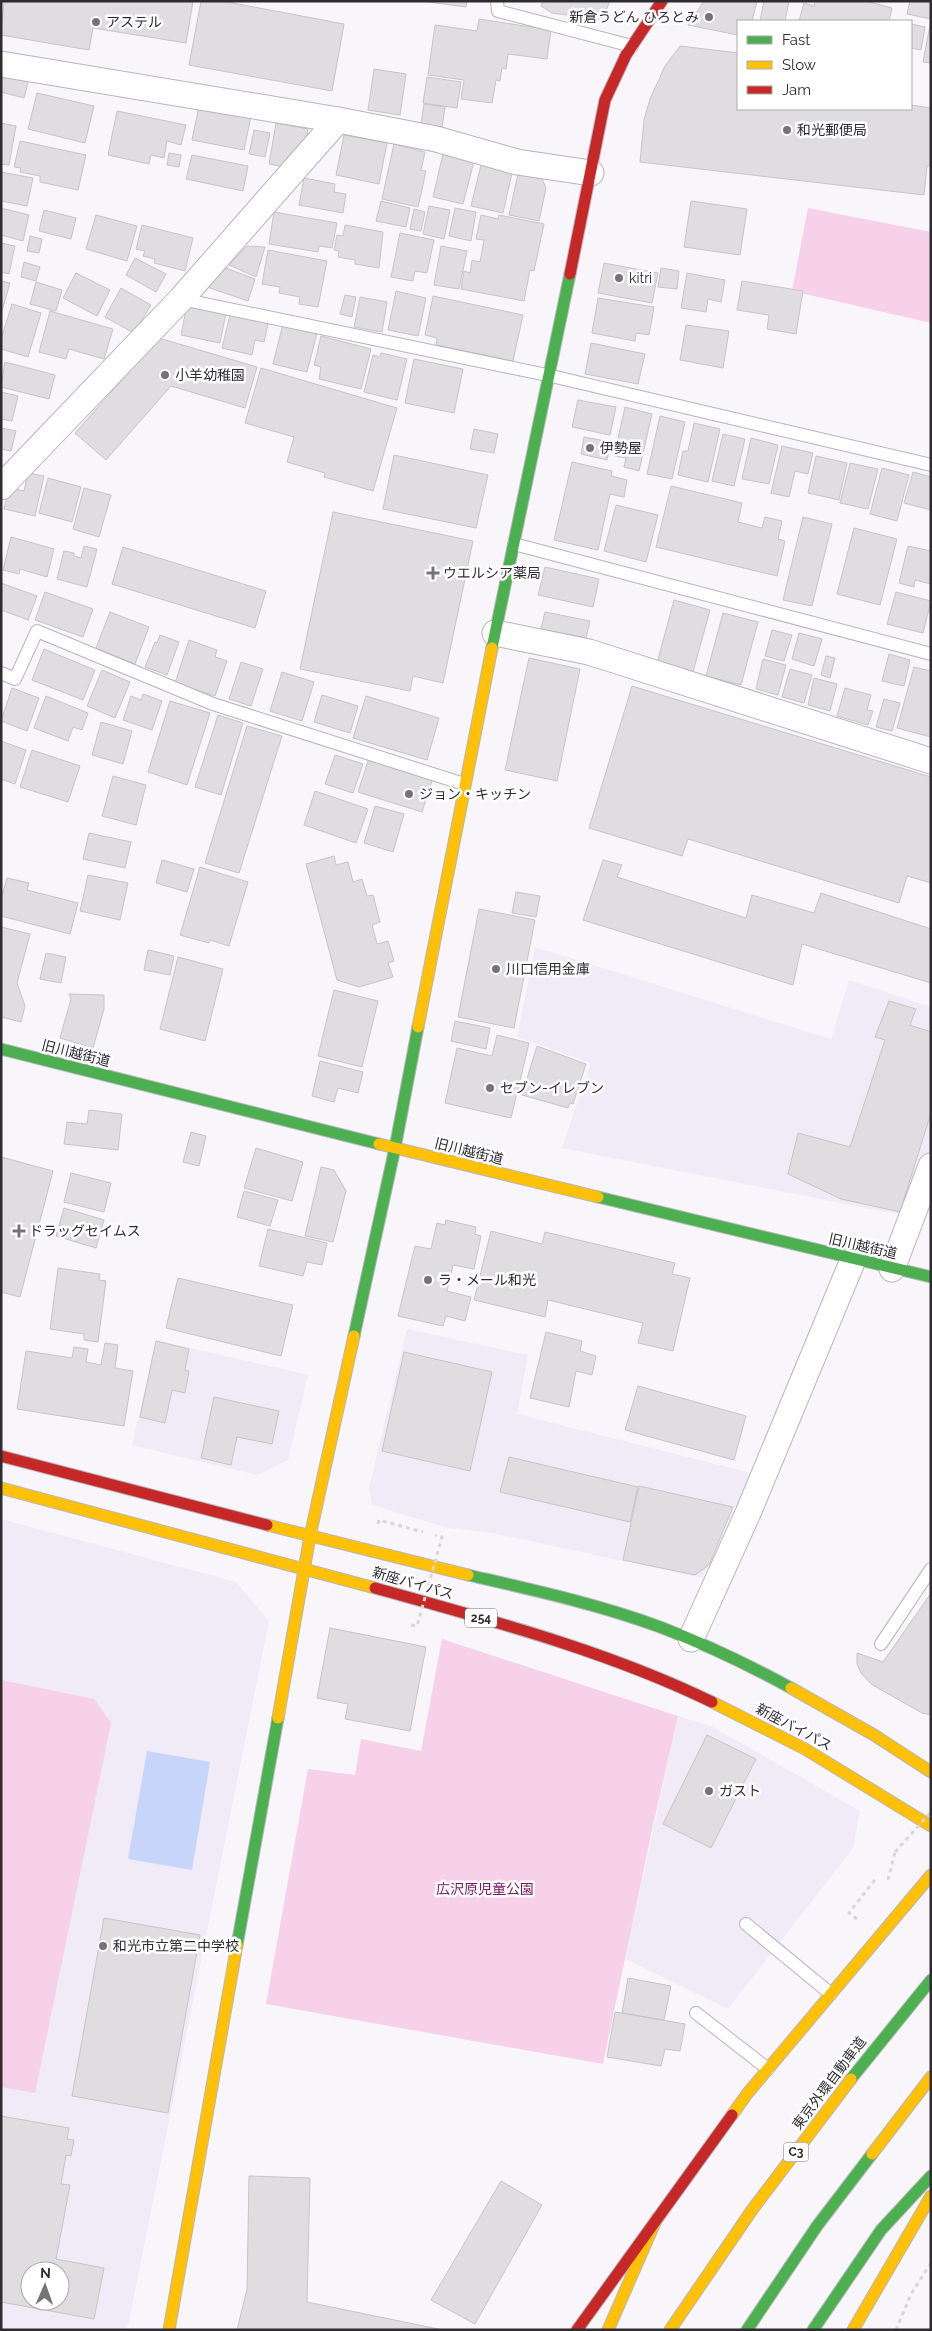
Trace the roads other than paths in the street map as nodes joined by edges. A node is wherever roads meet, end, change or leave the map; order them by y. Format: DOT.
graph roads {
  1 [pos="497,1"];
  2 [pos="662,1"];
  3 [pos="632,46"];
  4 [pos="1,64"];
  5 [pos="338,120"];
  6 [pos="591,173"];
  7 [pos="181,299"];
  8 [pos="547,375"];
  9 [pos="931,465"];
  10 [pos="1,487"];
  11 [pos="514,544"];
  12 [pos="495,633"];
  13 [pos="931,654"];
  14 [pos="1,674"];
  15 [pos="931,761"];
  16 [pos="464,784"];
  17 [pos="1,1049"];
  18 [pos="395,1148"];
  19 [pos="931,1166"];
  20 [pos="853,1260"];
  21 [pos="892,1269"];
  22 [pos="931,1277"];
  23 [pos="1,1456"];
  24 [pos="1,1488"];
  25 [pos="310,1536"];
  26 [pos="304,1568"];
  27 [pos="931,1569"];
  28 [pos="691,1639"];
  29 [pos="881,1644"];
  30 [pos="931,1772"];
  31 [pos="931,1826"];
  32 [pos="931,1875"];
  33 [pos="746,1924"];
  34 [pos="931,1980"];
  35 [pos="831,1994"];
  36 [pos="696,2013"];
  37 [pos="768,2069"];
  38 [pos="931,2077"];
  39 [pos="931,2176"];
  40 [pos="931,2196"];
  41 [pos="657,2218"];
  42 [pos="169,2330"];
  43 [pos="577,2330"];
  44 [pos="608,2330"];
  45 [pos="670,2330"];
  46 [pos="747,2330"];
  47 [pos="813,2330"];
  48 [pos="853,2330"];
  1 -- 3 [label="lane"];
  2 -- 3 [label="main road"];
  3 -- 6 [label="main road"];
  4 -- 5 [label="street"];
  5 -- 6 [label="street"];
  5 -- 7 [label="street"];
  6 -- 8 [label="main road"];
  7 -- 8 [label="lane"];
  7 -- 10 [label="street"];
  8 -- 9 [label="lane"];
  8 -- 11 [label="main road"];
  11 -- 12 [label="main road"];
  11 -- 13 [label="lane"];
  12 -- 15 [label="street"];
  12 -- 16 [label="main road"];
  14 -- 16 [label="lane"];
  16 -- 18 [label="main road"];
  17 -- 18 [label="main road, 旧川越街道"];
  18 -- 20 [label="main road, 旧川越街道"];
  18 -- 25 [label="main road"];
  19 -- 21 [label="street"];
  20 -- 21 [label="main road, 旧川越街道"];
  20 -- 28 [label="street"];
  21 -- 22 [label="main road, 旧川越街道"];
  23 -- 25 [label="main road, 新座バイパス"];
  24 -- 26 [label="main road, 新座バイパス / 254"];
  25 -- 26 [label="main road"];
  25 -- 28 [label="main road, 新座バイパス"];
  26 -- 31 [label="main road, 新座バイパス / 254"];
  26 -- 42 [label="main road"];
  27 -- 29 [label="lane"];
  28 -- 30 [label="main road, 新座バイパス"];
  32 -- 35 [label="main road"];
  33 -- 35 [label="lane"];
  34 -- 45 [label="main road, 東京外環自動車道 / C3"];
  35 -- 37 [label="main road"];
  36 -- 37 [label="lane"];
  37 -- 41 [label="main road"];
  38 -- 46 [label="main road"];
  39 -- 47 [label="main road"];
  40 -- 48 [label="main road"];
  41 -- 43 [label="main road"];
  41 -- 44 [label="main road"];
}
